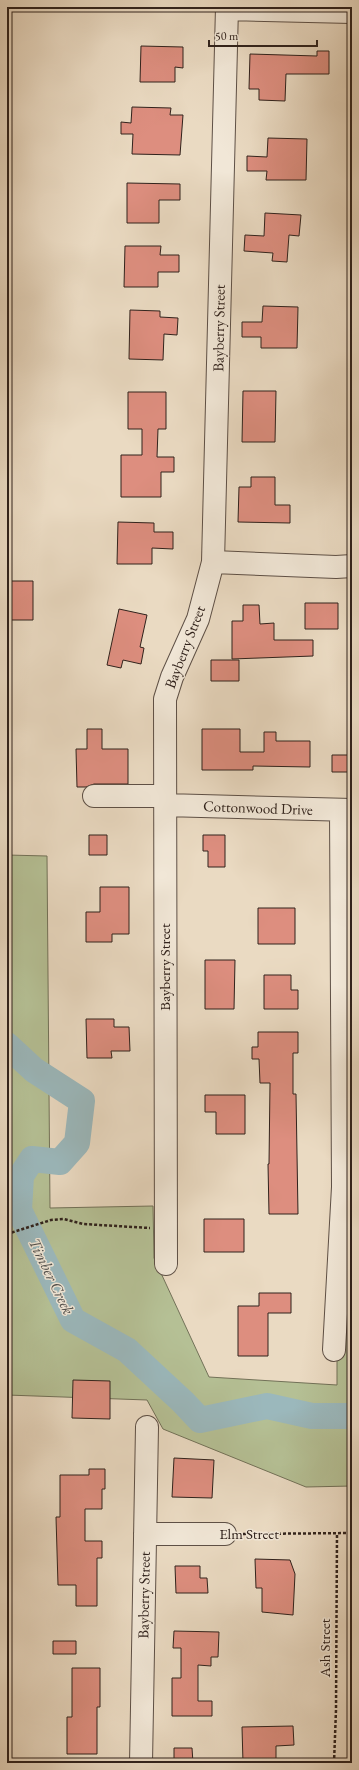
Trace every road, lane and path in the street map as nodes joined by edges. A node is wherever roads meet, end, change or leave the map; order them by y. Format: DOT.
graph roads {
  1 [pos="227,8"];
  2 [pos="352,12"];
  3 [pos="213,562"];
  4 [pos="352,566"];
  5 [pos="94,796"];
  6 [pos="165,801"];
  7 [pos="347,810"];
  8 [pos="347,1007"];
  9 [pos="348,1190"];
  10 [pos="166,1228"];
  11 [pos="7,1234"];
  12 [pos="166,1264"];
  13 [pos="334,1350"];
  14 [pos="147,1427"];
  15 [pos="352,1533"];
  16 [pos="145,1534"];
  17 [pos="224,1534"];
  18 [pos="337,1534"];
  19 [pos="140,1763"];
  20 [pos="334,1763"];
  1 -- 2 [label="street"];
  1 -- 3 [label="street, Bayberry Street"];
  3 -- 4 [label="street"];
  3 -- 6 [label="street, Bayberry Street"];
  5 -- 6 [label="street, Cottonwood Drive"];
  6 -- 7 [label="street, Cottonwood Drive"];
  6 -- 10 [label="street, Bayberry Street"];
  7 -- 8 [label="street"];
  8 -- 9 [label="street"];
  9 -- 13 [label="street"];
  10 -- 11 [label="path"];
  10 -- 12 [label="street, Bayberry Street"];
  14 -- 16 [label="street, Bayberry Street"];
  15 -- 18 [label="path, Elm Street"];
  16 -- 17 [label="street, Elm Street"];
  16 -- 19 [label="street, Bayberry Street"];
  17 -- 18 [label="path, Elm Street"];
  18 -- 20 [label="path, Ash Street"];
}
